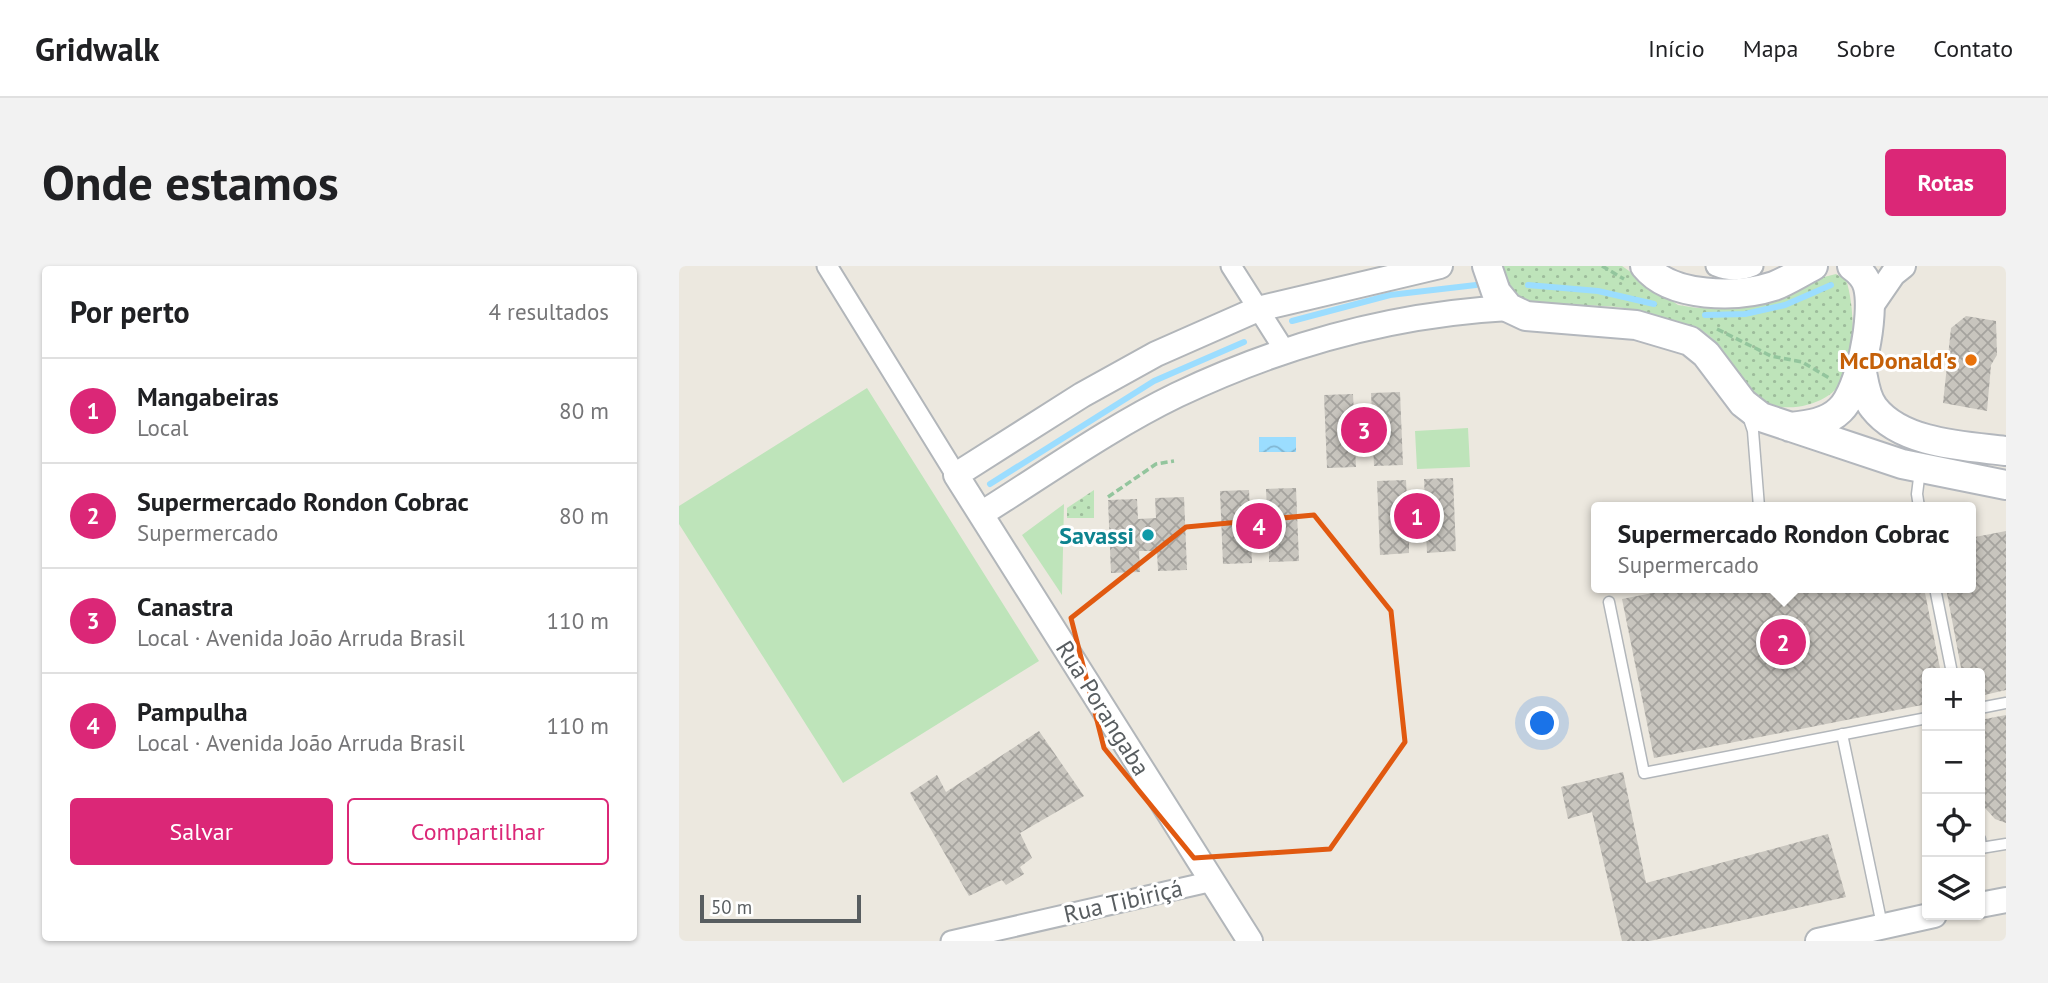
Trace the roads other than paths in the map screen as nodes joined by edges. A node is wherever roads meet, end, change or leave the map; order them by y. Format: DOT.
graph roads {
  1 [pos="827,266"];
  2 [pos="1231,266"];
  3 [pos="1440,266"];
  4 [pos="1487,266"];
  5 [pos="1716,266"];
  6 [pos="1753,266"];
  7 [pos="1813,266"];
  8 [pos="1852,266"];
  9 [pos="1903,266"];
  10 [pos="1409,269"];
  11 [pos="1637,274"];
  12 [pos="1871,306"];
  13 [pos="1509,308"];
  14 [pos="1258,309"];
  15 [pos="1286,351"];
  16 [pos="1851,376"];
  17 [pos="1743,403"];
  18 [pos="1790,427"];
  19 [pos="2006,451"];
  20 [pos="1920,468"];
  21 [pos="956,475"];
  22 [pos="2006,485"];
  23 [pos="1759,502"];
  24 [pos="1918,502"];
  25 [pos="981,514"];
  26 [pos="1936,593"];
  27 [pos="1609,602"];
  28 [pos="1951,668"];
  29 [pos="2006,703"];
  30 [pos="1985,707"];
  31 [pos="1922,719"];
  32 [pos="1842,734"];
  33 [pos="2006,844"];
  34 [pos="1985,847"];
  35 [pos="1213,881"];
  36 [pos="2006,900"];
  37 [pos="1985,904"];
  38 [pos="1922,919"];
  39 [pos="1884,933"];
  40 [pos="951,941"];
  41 [pos="1250,941"];
  42 [pos="1818,941"];
  1 -- 21 [label="street"];
  2 -- 14 [label="street"];
  3 -- 10 [label="street"];
  4 -- 13 [label="main road"];
  5 -- 6 [label="street"];
  7 -- 11 [label="main road"];
  8 -- 12 [label="main road"];
  9 -- 12 [label="street"];
  10 -- 14 [label="street"];
  12 -- 16 [label="main road"];
  13 -- 15 [label="street"];
  13 -- 17 [label="main road"];
  14 -- 15 [label="street"];
  14 -- 21 [label="street"];
  15 -- 25 [label="street"];
  16 -- 18 [label="main road"];
  16 -- 19 [label="main road"];
  17 -- 18 [label="main road"];
  17 -- 23 [label="lane"];
  18 -- 20 [label="main road"];
  20 -- 22 [label="main road"];
  20 -- 24 [label="lane"];
  21 -- 25 [label="street, Rua Porangaba"];
  25 -- 35 [label="street, Rua Porangaba"];
  26 -- 28 [label="lane"];
  27 -- 32 [label="lane"];
  29 -- 30 [label="lane"];
  31 -- 32 [label="lane"];
  32 -- 39 [label="lane"];
  33 -- 34 [label="lane"];
  35 -- 40 [label="street, Rua Tibiriçá"];
  35 -- 41 [label="street, Rua Porangaba"];
  36 -- 37 [label="street"];
  38 -- 39 [label="street"];
  39 -- 42 [label="street"];
}
